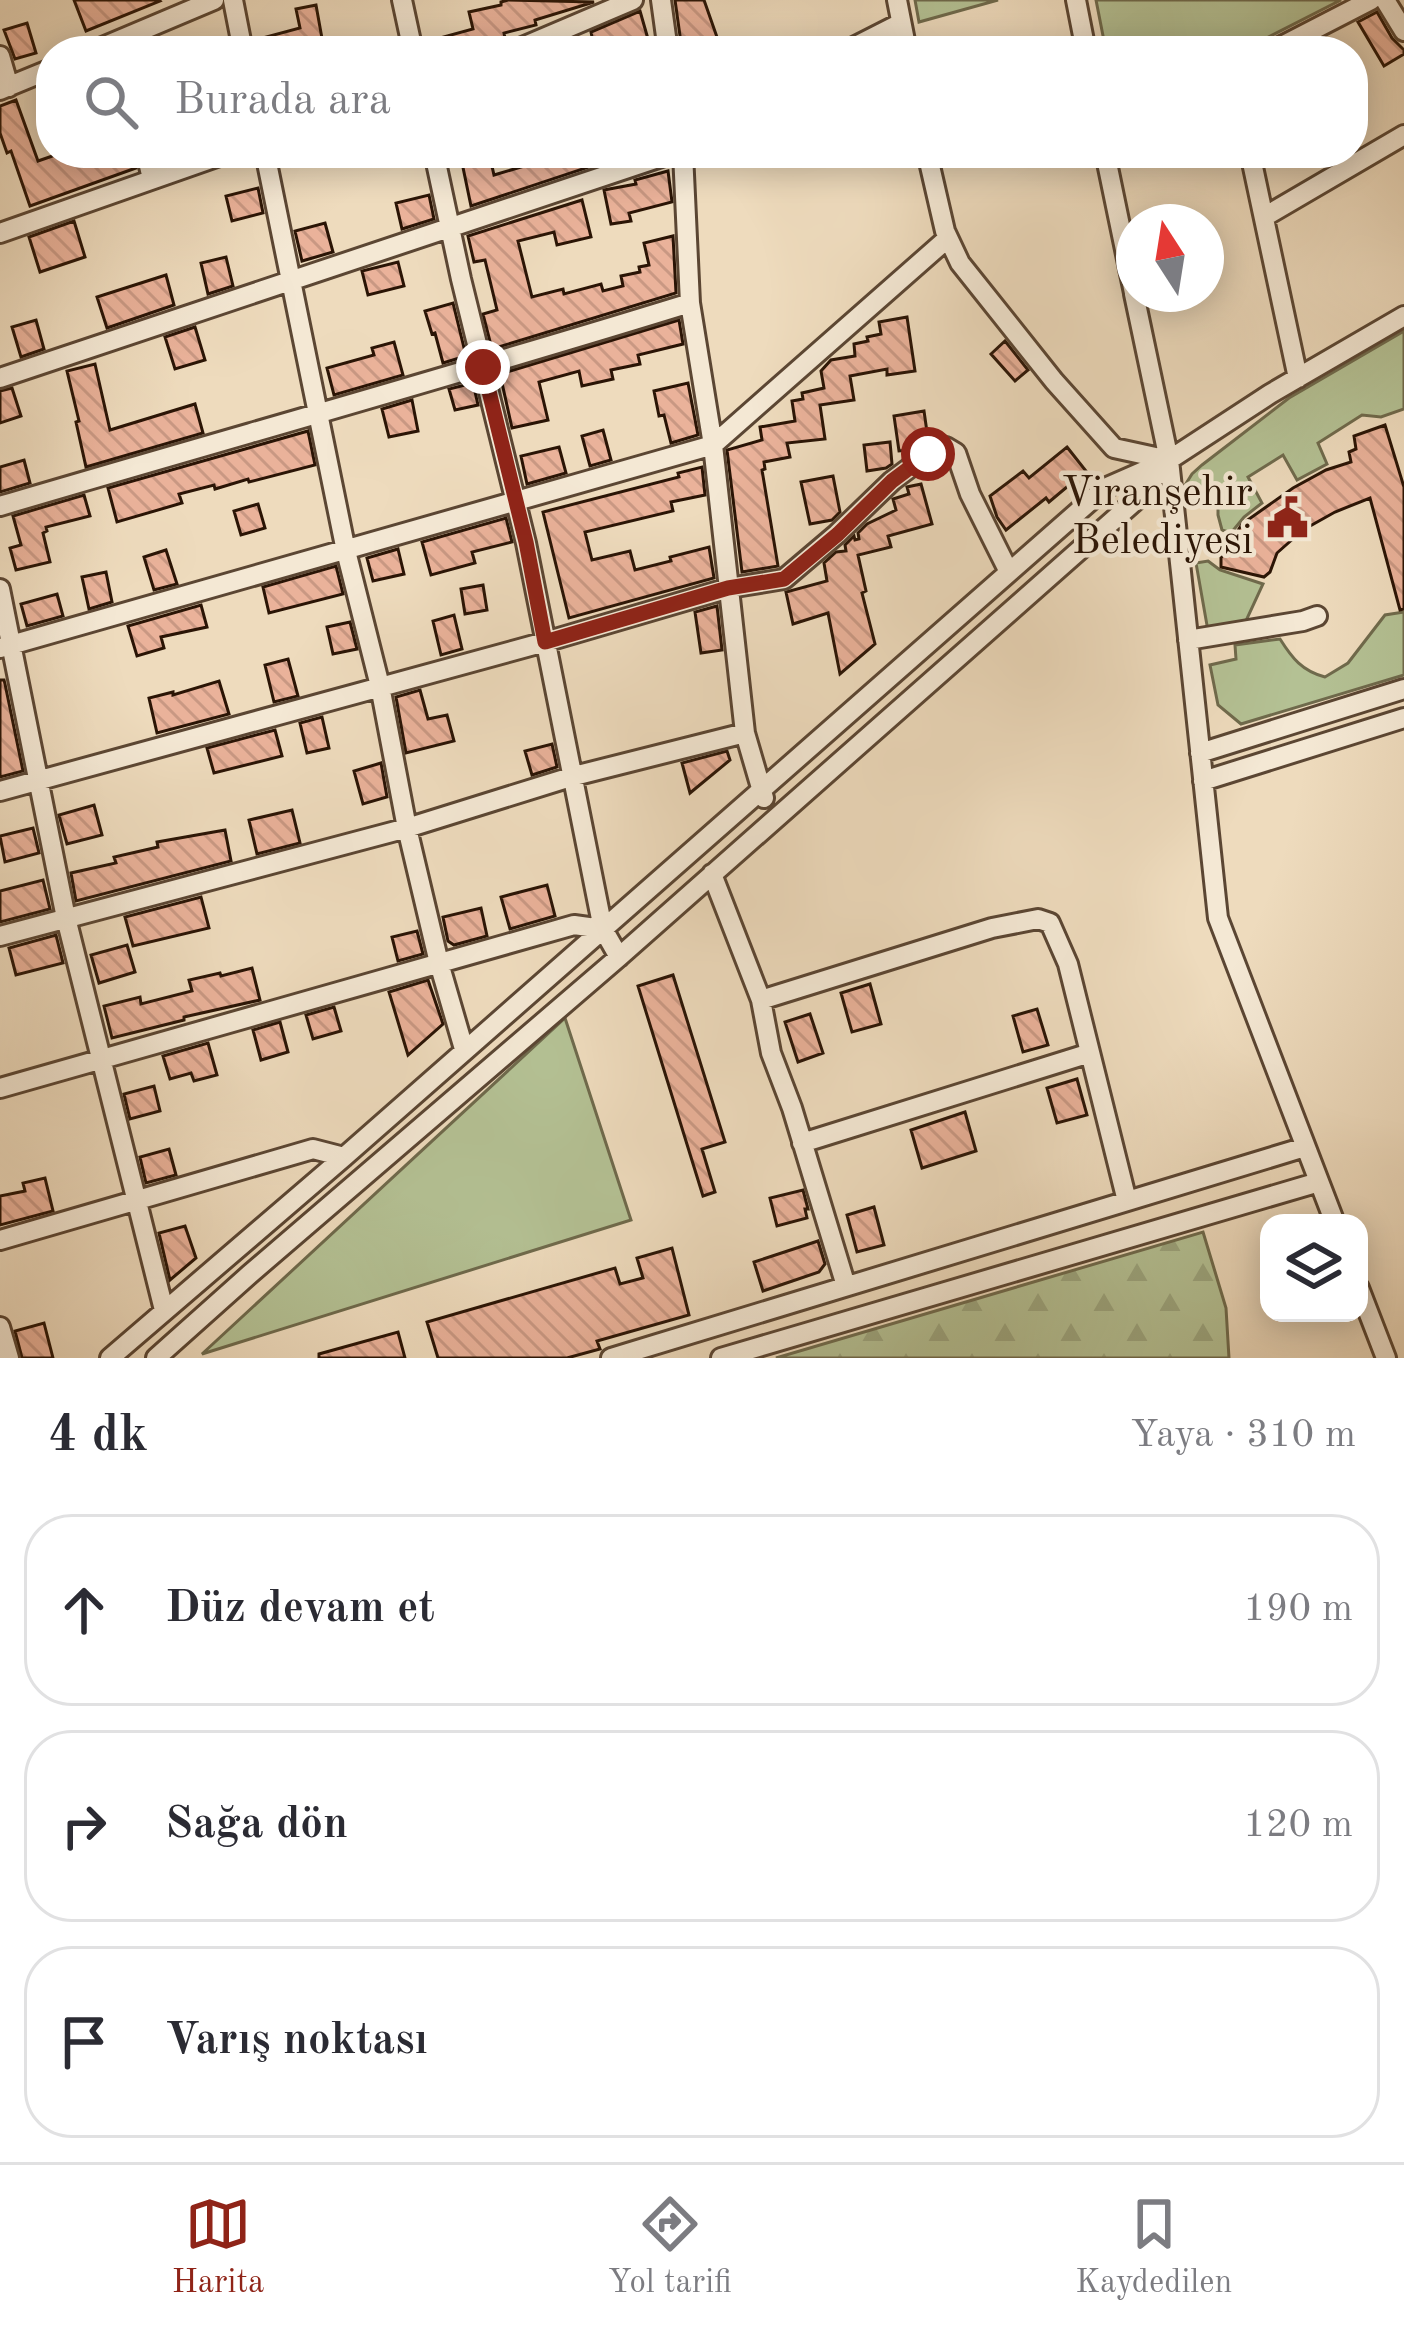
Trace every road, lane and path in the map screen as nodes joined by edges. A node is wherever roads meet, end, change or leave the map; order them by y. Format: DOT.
graph roads {
  1 [pos="214,0"];
  2 [pos="232,0"];
  3 [pos="402,0"];
  4 [pos="633,0"];
  5 [pos="661,0"];
  6 [pos="897,0"];
  7 [pos="1076,0"];
  8 [pos="1371,0"];
  9 [pos="1384,0"];
  10 [pos="901,22"];
  11 [pos="1404,31"];
  12 [pos="141,36"];
  13 [pos="240,36"];
  14 [pos="410,36"];
  15 [pos="548,36"];
  16 [pos="666,36"];
  17 [pos="874,36"];
  18 [pos="904,36"];
  19 [pos="1083,36"];
  20 [pos="1301,36"];
  21 [pos="0,56"];
  22 [pos="36,75"];
  23 [pos="4,88"];
  24 [pos="1404,135"];
  25 [pos="1368,156"];
  26 [pos="149,168"];
  27 [pos="184,168"];
  28 [pos="268,168"];
  29 [pos="437,168"];
  30 [pos="628,168"];
  31 [pos="684,168"];
  32 [pos="930,168"];
  33 [pos="1108,168"];
  34 [pos="1253,168"];
  35 [pos="1348,168"];
  36 [pos="152,179"];
  37 [pos="1116,206"];
  38 [pos="1264,217"];
  39 [pos="450,228"];
  40 [pos="0,233"];
  41 [pos="949,238"];
  42 [pos="292,282"];
  43 [pos="690,303"];
  44 [pos="1138,312"];
  45 [pos="1404,316"];
  46 [pos="483,367"];
  47 [pos="0,378"];
  48 [pos="1298,378"];
  49 [pos="317,412"];
  50 [pos="712,445"];
  51 [pos="1169,460"];
  52 [pos="516,502"];
  53 [pos="0,506"];
  54 [pos="346,551"];
  55 [pos="1009,572"];
  56 [pos="728,588"];
  57 [pos="0,589"];
  58 [pos="1317,616"];
  59 [pos="1188,640"];
  60 [pos="545,642"];
  61 [pos="5,647"];
  62 [pos="380,686"];
  63 [pos="1404,689"];
  64 [pos="1404,718"];
  65 [pos="745,733"];
  66 [pos="1200,753"];
  67 [pos="574,776"];
  68 [pos="40,781"];
  69 [pos="1203,781"];
  70 [pos="0,791"];
  71 [pos="760,791"];
  72 [pos="775,818"];
  73 [pos="407,828"];
  74 [pos="712,874"];
  75 [pos="66,918"];
  76 [pos="603,928"];
  77 [pos="0,936"];
  78 [pos="619,957"];
  79 [pos="439,963"];
  80 [pos="761,1000"];
  81 [pos="464,1049"];
  82 [pos="1090,1053"];
  83 [pos="101,1060"];
  84 [pos="0,1088"];
  85 [pos="802,1143"];
  86 [pos="1305,1147"];
  87 [pos="344,1157"];
  88 [pos="1319,1182"];
  89 [pos="135,1200"];
  90 [pos="1127,1201"];
  91 [pos="1331,1214"];
  92 [pos="0,1240"];
  93 [pos="846,1286"];
  94 [pos="164,1310"];
  95 [pos="1368,1311"];
  96 [pos="0,1327"];
  97 [pos="9,1358"];
  98 [pos="110,1358"];
  99 [pos="156,1358"];
  100 [pos="611,1358"];
  101 [pos="721,1358"];
  102 [pos="1386,1358"];
  1 -- 12 [label="street"];
  2 -- 13 [label="street"];
  3 -- 14 [label="street"];
  4 -- 15 [label="street"];
  5 -- 16 [label="street"];
  6 -- 10 [label="street"];
  7 -- 19 [label="street"];
  8 -- 20 [label="street"];
  9 -- 11 [label="street"];
  10 -- 17 [label="street"];
  10 -- 18 [label="street"];
  21 -- 23 [label="street"];
  22 -- 23 [label="street"];
  24 -- 25 [label="street"];
  26 -- 36 [label="street"];
  27 -- 36 [label="street"];
  28 -- 42 [label="street"];
  29 -- 39 [label="street"];
  30 -- 39 [label="street"];
  31 -- 43 [label="street"];
  32 -- 41 [label="street"];
  33 -- 37 [label="street"];
  34 -- 38 [label="street"];
  35 -- 38 [label="street"];
  36 -- 40 [label="street"];
  38 -- 48 [label="street"];
  39 -- 42 [label="street"];
  39 -- 46 [label="street"];
  41 -- 50 [label="street"];
  41 -- 51 [label="street"];
  42 -- 47 [label="street"];
  42 -- 49 [label="street"];
  43 -- 46 [label="street"];
  43 -- 50 [label="street"];
  44 -- 51 [label="street"];
  45 -- 48 [label="street"];
  46 -- 49 [label="street"];
  46 -- 52 [label="street"];
  48 -- 51 [label="street"];
  49 -- 53 [label="street"];
  49 -- 54 [label="street"];
  50 -- 52 [label="street"];
  50 -- 56 [label="street"];
  51 -- 55 [label="street"];
  51 -- 59 [label="street"];
  51 -- 72 [label="street"];
  52 -- 54 [label="street"];
  52 -- 60 [label="street"];
  54 -- 61 [label="street"];
  54 -- 62 [label="street"];
  55 -- 56 [label="street"];
  55 -- 71 [label="street"];
  56 -- 60 [label="street"];
  56 -- 65 [label="street"];
  57 -- 61 [label="street"];
  58 -- 59 [label="street"];
  59 -- 66 [label="street"];
  60 -- 62 [label="street"];
  60 -- 67 [label="street"];
  61 -- 68 [label="street"];
  62 -- 68 [label="street"];
  62 -- 73 [label="street"];
  63 -- 66 [label="street"];
  64 -- 69 [label="street"];
  65 -- 67 [label="street"];
  65 -- 71 [label="street"];
  66 -- 69 [label="street"];
  67 -- 73 [label="street"];
  67 -- 76 [label="street"];
  68 -- 70 [label="street"];
  68 -- 75 [label="street"];
  69 -- 86 [label="street"];
  71 -- 72 [label="street"];
  71 -- 76 [label="street"];
  72 -- 74 [label="street"];
  73 -- 75 [label="street"];
  73 -- 79 [label="street"];
  74 -- 78 [label="street"];
  74 -- 80 [label="street"];
  75 -- 77 [label="street"];
  75 -- 83 [label="street"];
  76 -- 78 [label="street"];
  76 -- 79 [label="street"];
  76 -- 81 [label="street"];
  78 -- 99 [label="street"];
  79 -- 81 [label="street"];
  79 -- 83 [label="street"];
  80 -- 82 [label="street"];
  80 -- 85 [label="street"];
  81 -- 87 [label="street"];
  82 -- 85 [label="street"];
  82 -- 90 [label="street"];
  83 -- 84 [label="street"];
  83 -- 89 [label="street"];
  85 -- 93 [label="street"];
  86 -- 88 [label="street"];
  86 -- 90 [label="street"];
  87 -- 89 [label="street"];
  87 -- 94 [label="street"];
  88 -- 91 [label="street"];
  88 -- 101 [label="street"];
  89 -- 92 [label="street"];
  89 -- 94 [label="street"];
  90 -- 93 [label="street"];
  93 -- 100 [label="street"];
  94 -- 98 [label="street"];
  95 -- 102 [label="street"];
  96 -- 97 [label="street"];
}
